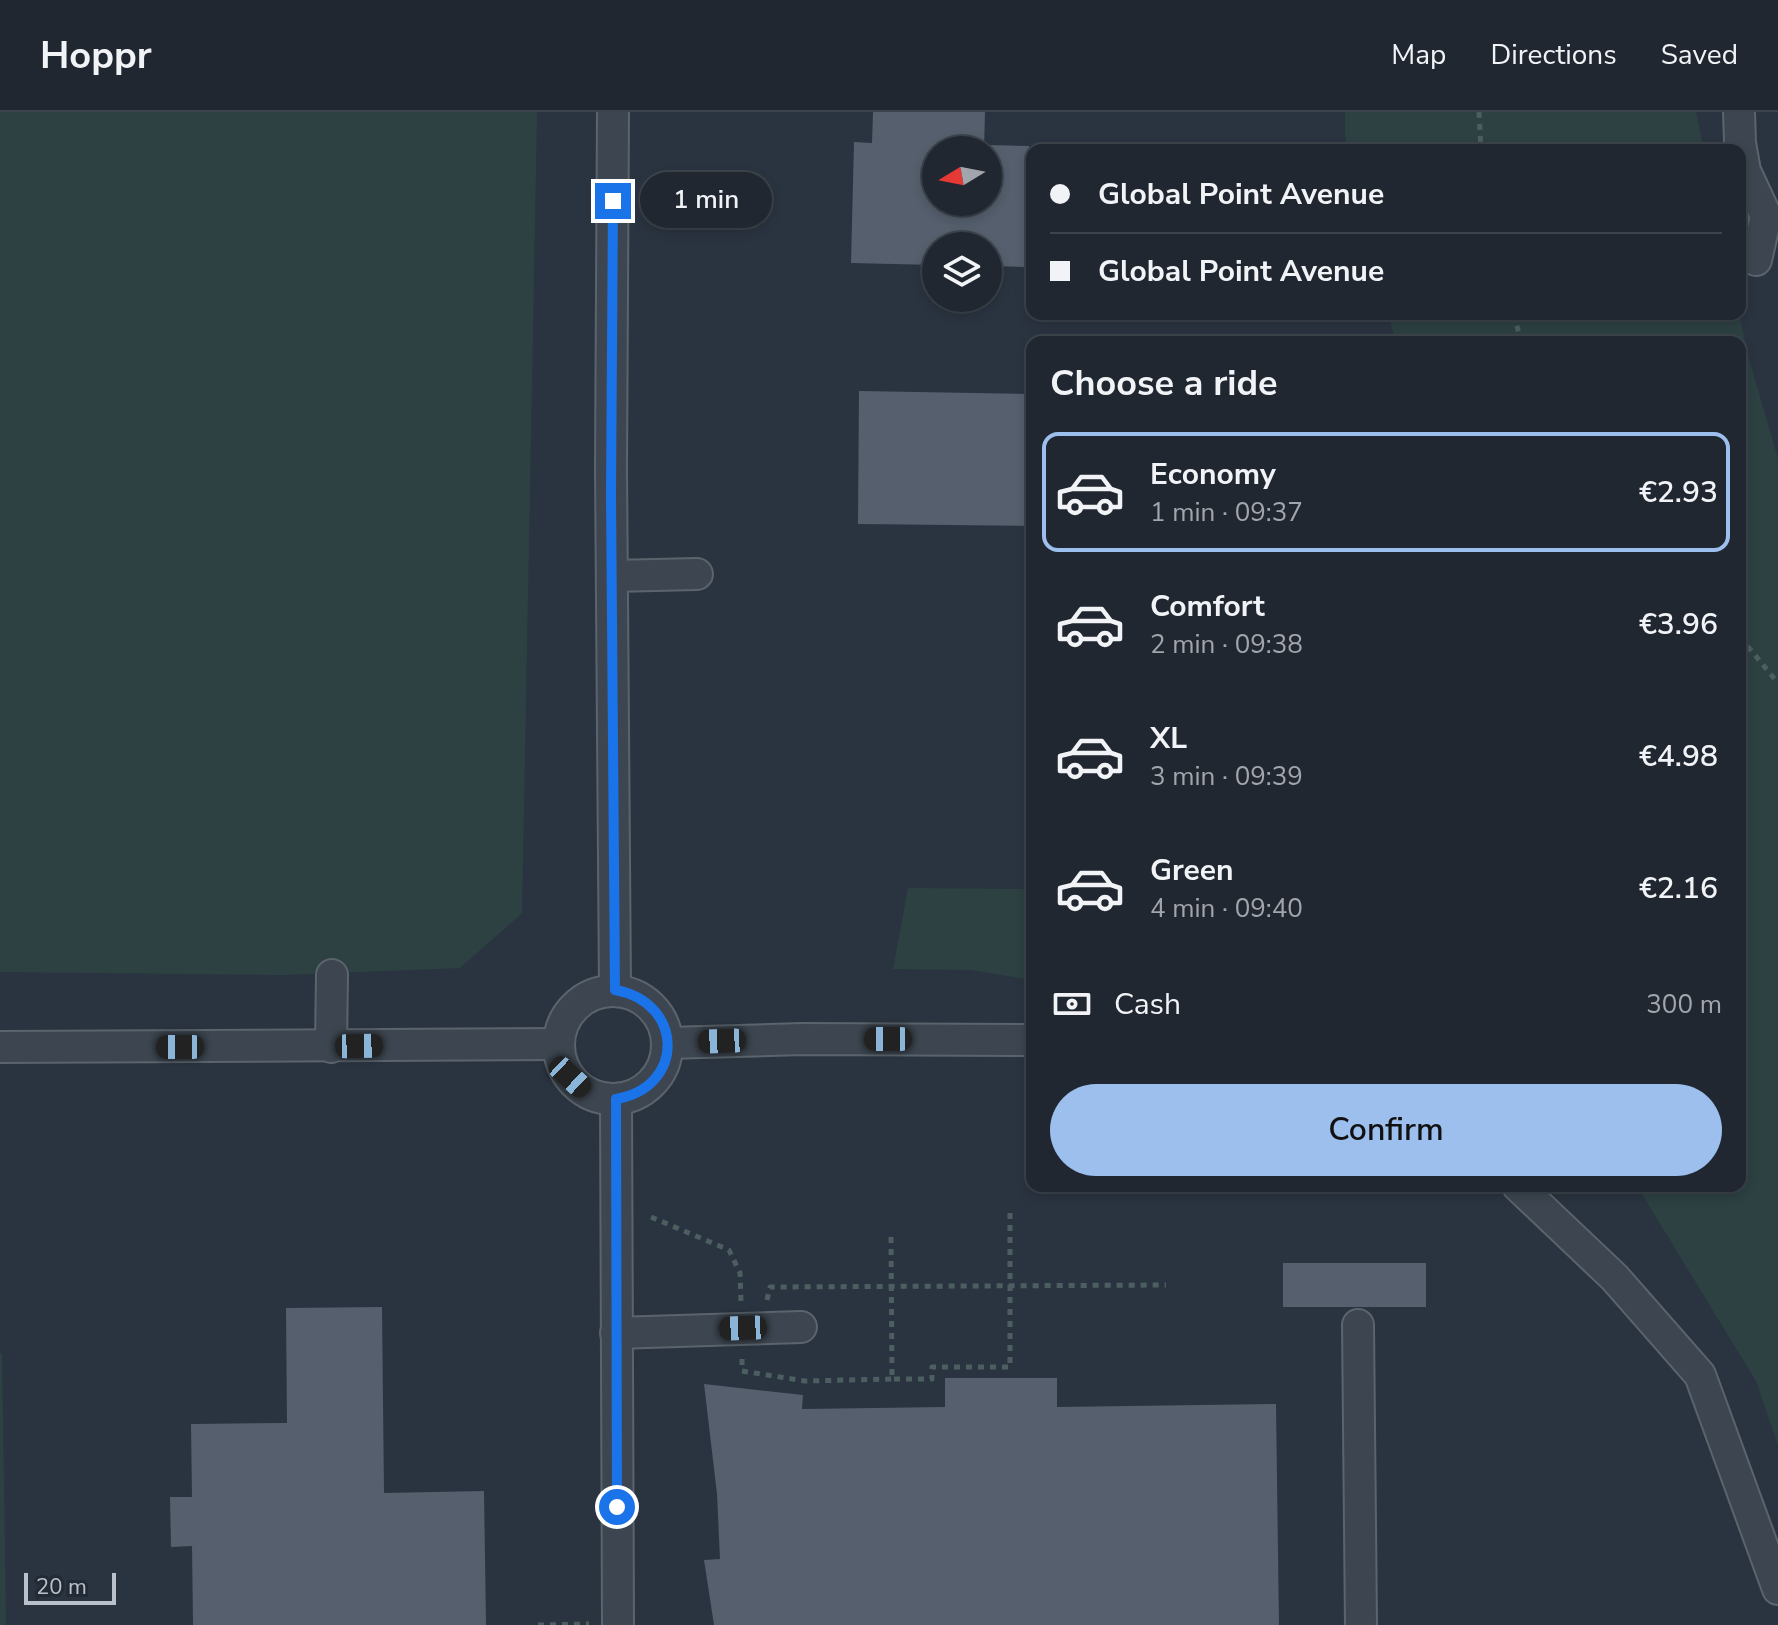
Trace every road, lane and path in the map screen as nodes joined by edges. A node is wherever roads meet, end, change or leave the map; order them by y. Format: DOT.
graph roads {
  1 [pos="613,112"];
  2 [pos="1479,112"];
  3 [pos="1739,112"];
  4 [pos="1481,144"];
  5 [pos="1740,144"];
  6 [pos="1746,173"];
  7 [pos="1756,260"];
  8 [pos="697,574"];
  9 [pos="612,576"];
  10 [pos="1746,644"];
  11 [pos="1778,683"];
  12 [pos="332,975"];
  13 [pos="615,990"];
  14 [pos="1026,1040"];
  15 [pos="668,1043"];
  16 [pos="559,1044"];
  17 [pos="0,1047"];
  18 [pos="331,1047"];
  19 [pos="616,1099"];
  20 [pos="1524,1192"];
  21 [pos="1010,1212"];
  22 [pos="891,1237"];
  23 [pos="1166,1285"];
  24 [pos="891,1286"];
  25 [pos="1010,1286"];
  26 [pos="757,1308"];
  27 [pos="1358,1325"];
  28 [pos="801,1327"];
  29 [pos="616,1333"];
  30 [pos="1778,1589"];
  31 [pos="576,1624"];
  32 [pos="538,1625"];
  33 [pos="618,1625"];
  34 [pos="1361,1625"];
  1 -- 9 [label="street"];
  2 -- 4 [label="path"];
  3 -- 5 [label="street"];
  6 -- 7 [label="street"];
  8 -- 9 [label="street"];
  9 -- 13 [label="street"];
  10 -- 11 [label="path"];
  12 -- 18 [label="street"];
  13 -- 15 [label="street"];
  13 -- 16 [label="street"];
  14 -- 15 [label="street"];
  15 -- 19 [label="street"];
  16 -- 18 [label="street"];
  16 -- 19 [label="street"];
  17 -- 18 [label="street"];
  19 -- 29 [label="street"];
  20 -- 30 [label="street"];
  21 -- 25 [label="path"];
  22 -- 24 [label="path"];
  23 -- 25 [label="path"];
  24 -- 25 [label="path"];
  24 -- 25 [label="path"];
  24 -- 26 [label="path"];
  27 -- 34 [label="street"];
  28 -- 29 [label="street"];
  29 -- 33 [label="street"];
  31 -- 32 [label="path"];
}
